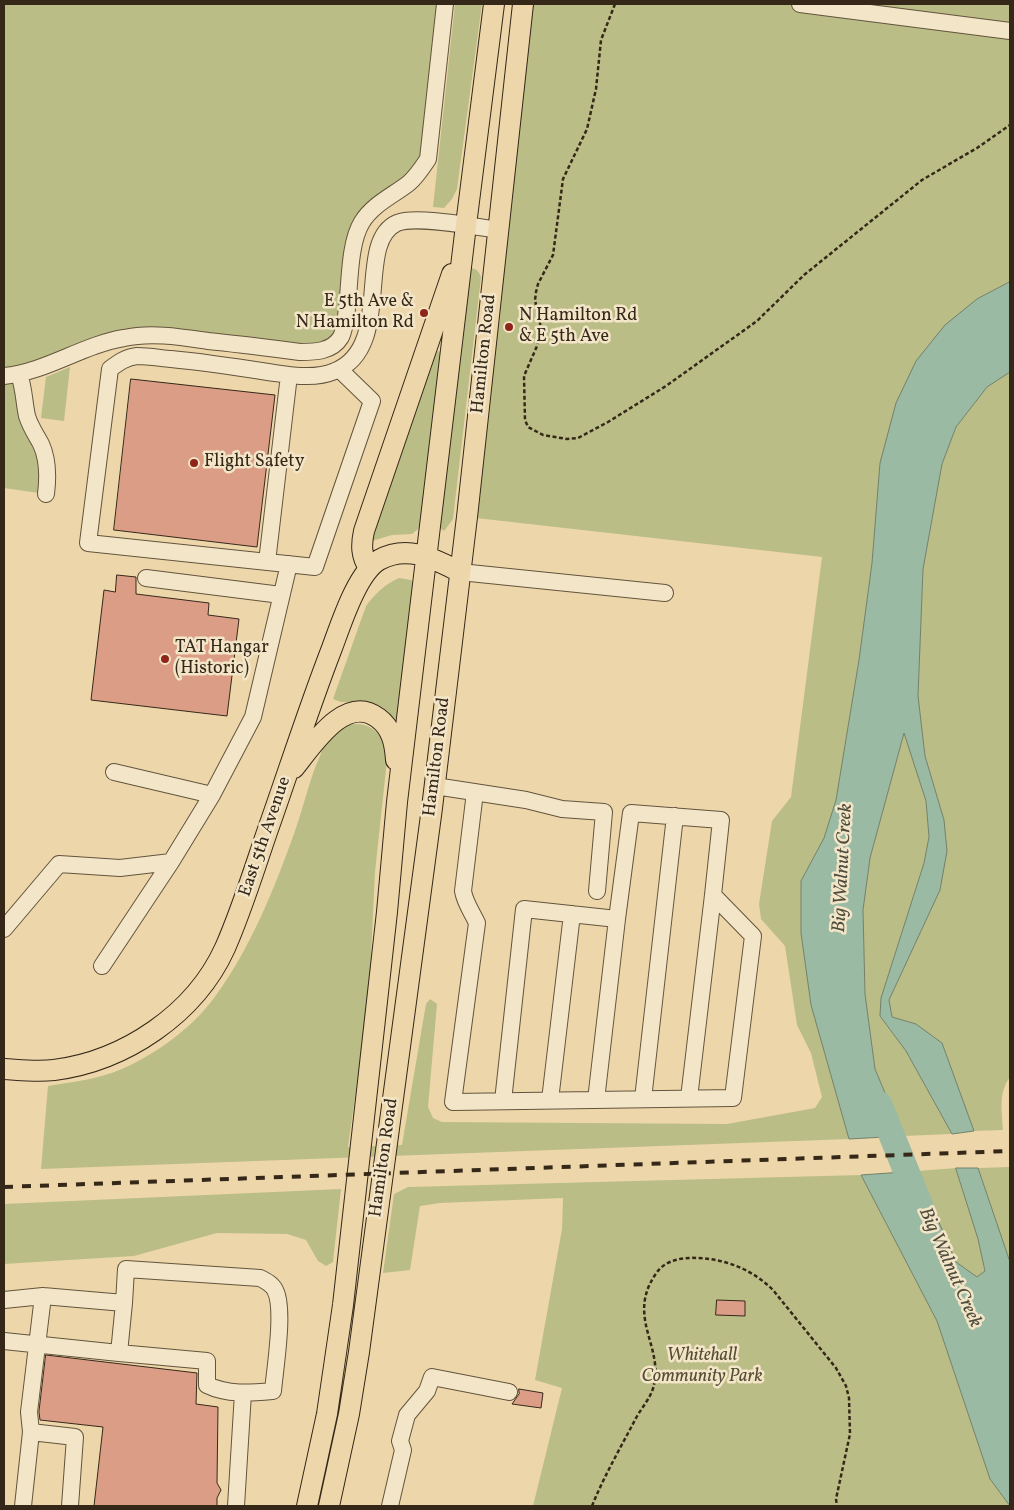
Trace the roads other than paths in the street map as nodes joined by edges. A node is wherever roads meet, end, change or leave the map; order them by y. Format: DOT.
graph roads {
  1 [pos="445,4"];
  2 [pos="494,4"];
  3 [pos="523,4"];
  4 [pos="800,4"];
  5 [pos="1010,31"];
  6 [pos="498,230"];
  7 [pos="465,231"];
  8 [pos="339,370"];
  9 [pos="12,375"];
  10 [pos="289,375"];
  11 [pos="46,494"];
  12 [pos="426,555"];
  13 [pos="267,562"];
  14 [pos="289,564"];
  15 [pos="369,568"];
  16 [pos="460,572"];
  17 [pos="146,578"];
  18 [pos="665,593"];
  19 [pos="281,595"];
  20 [pos="114,772"];
  21 [pos="286,777"];
  22 [pos="435,786"];
  23 [pos="475,792"];
  24 [pos="212,795"];
  25 [pos="397,802"];
  26 [pos="675,816"];
  27 [pos="171,862"];
  28 [pos="597,891"];
  29 [pos="713,895"];
  30 [pos="572,914"];
  31 [pos="616,918"];
  32 [pos="4,929"];
  33 [pos="102,966"];
  34 [pos="4,1069"];
  35 [pos="689,1098"];
  36 [pos="643,1099"];
  37 [pos="550,1100"];
  38 [pos="596,1100"];
  39 [pos="503,1101"];
  40 [pos="43,1296"];
  41 [pos="4,1300"];
  42 [pos="124,1302"];
  43 [pos="4,1341"];
  44 [pos="37,1344"];
  45 [pos="119,1353"];
  46 [pos="509,1392"];
  47 [pos="243,1393"];
  48 [pos="31,1432"];
  49 [pos="23,1506"];
  50 [pos="70,1506"];
  51 [pos="236,1506"];
  52 [pos="307,1506"];
  53 [pos="329,1506"];
  54 [pos="390,1506"];
  1 -- 9 [label="lane"];
  2 -- 7 [label="main road, Hamilton Road"];
  3 -- 6 [label="main road, Hamilton Road"];
  4 -- 5 [label="lane"];
  6 -- 7 [label="lane"];
  6 -- 16 [label="main road, Hamilton Road"];
  7 -- 8 [label="lane"];
  7 -- 12 [label="main road, Hamilton Road"];
  7 -- 15 [label="main road"];
  8 -- 10 [label="lane"];
  8 -- 14 [label="lane"];
  9 -- 11 [label="lane"];
  10 -- 13 [label="lane"];
  10 -- 13 [label="lane"];
  12 -- 15 [label="main road"];
  12 -- 16 [label="main road"];
  12 -- 25 [label="main road, Hamilton Road"];
  13 -- 14 [label="lane"];
  14 -- 19 [label="lane"];
  15 -- 21 [label="main road, East 5th Avenue"];
  16 -- 18 [label="lane"];
  16 -- 22 [label="main road, Hamilton Road"];
  17 -- 19 [label="lane"];
  19 -- 24 [label="lane"];
  20 -- 24 [label="lane"];
  21 -- 25 [label="main road"];
  21 -- 34 [label="main road, East 5th Avenue"];
  22 -- 23 [label="lane"];
  22 -- 53 [label="main road, Hamilton Road"];
  23 -- 28 [label="lane"];
  23 -- 39 [label="lane"];
  24 -- 27 [label="lane"];
  25 -- 52 [label="main road, Hamilton Road"];
  26 -- 29 [label="lane"];
  26 -- 31 [label="lane"];
  26 -- 36 [label="lane"];
  27 -- 32 [label="lane"];
  27 -- 33 [label="lane"];
  29 -- 35 [label="lane"];
  29 -- 35 [label="lane"];
  30 -- 31 [label="lane"];
  30 -- 37 [label="lane"];
  30 -- 39 [label="lane"];
  31 -- 38 [label="lane"];
  35 -- 36 [label="lane"];
  36 -- 38 [label="lane"];
  37 -- 38 [label="lane"];
  37 -- 39 [label="lane"];
  40 -- 41 [label="lane"];
  40 -- 42 [label="lane"];
  40 -- 44 [label="lane"];
  42 -- 45 [label="lane"];
  42 -- 47 [label="lane"];
  43 -- 44 [label="lane"];
  44 -- 45 [label="lane"];
  44 -- 48 [label="lane"];
  45 -- 47 [label="lane"];
  46 -- 54 [label="lane"];
  47 -- 51 [label="lane"];
  48 -- 49 [label="lane"];
  48 -- 50 [label="lane"];
}
